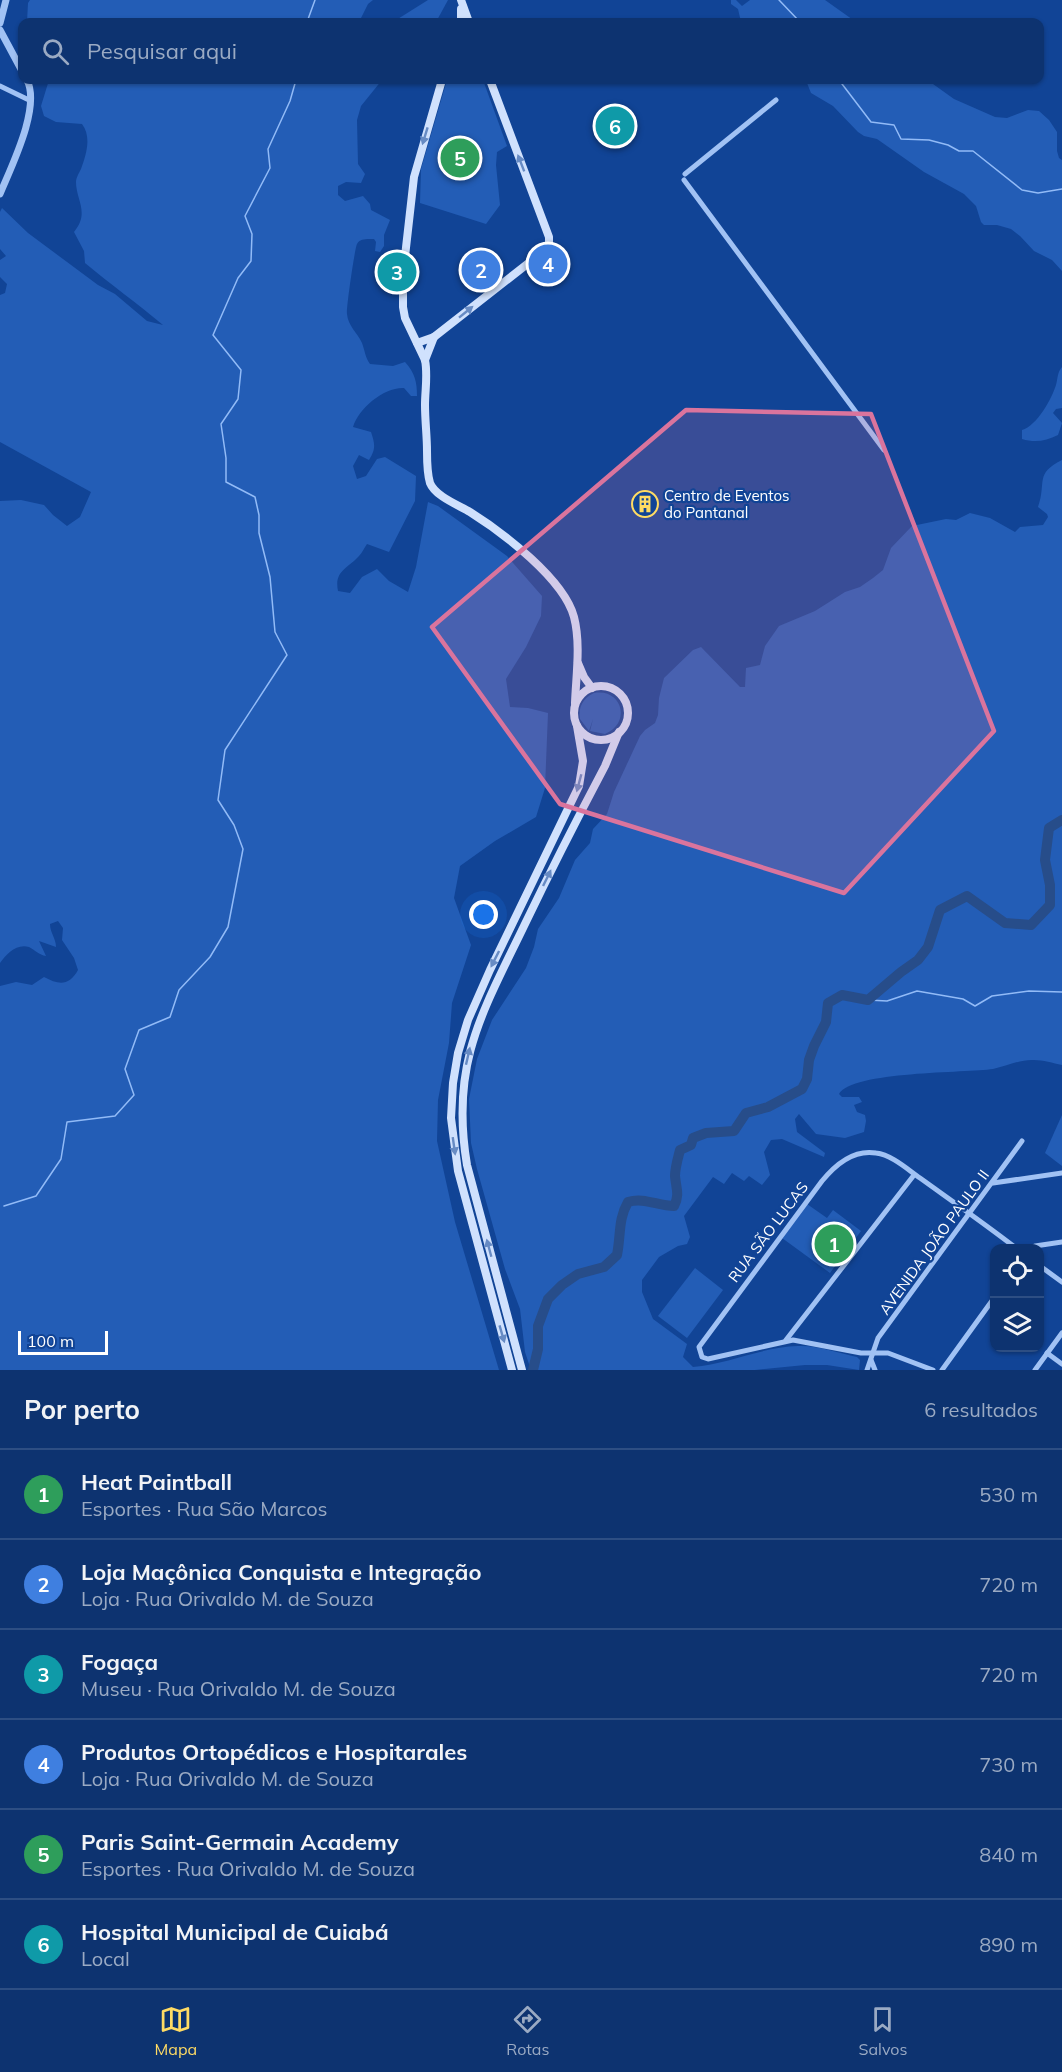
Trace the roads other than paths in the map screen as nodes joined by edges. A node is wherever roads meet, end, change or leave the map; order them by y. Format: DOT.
graph roads {
  1 [pos="6,0"];
  2 [pos="461,1"];
  3 [pos="460,18"];
  4 [pos="467,18"];
  5 [pos="0,23"];
  6 [pos="0,30"];
  7 [pos="18,64"];
  8 [pos="28,84"];
  9 [pos="441,84"];
  10 [pos="491,84"];
  11 [pos="0,86"];
  12 [pos="776,100"];
  13 [pos="31,101"];
  14 [pos="0,194"];
  15 [pos="434,337"];
  16 [pos="417,343"];
  17 [pos="425,360"];
  18 [pos="884,450"];
  19 [pos="577,660"];
  20 [pos="592,688"];
  21 [pos="575,703"];
  22 [pos="577,726"];
  23 [pos="619,732"];
  24 [pos="1023,1141"];
  25 [pos="1062,1173"];
  26 [pos="914,1174"];
  27 [pos="993,1183"];
  28 [pos="970,1214"];
  29 [pos="1062,1242"];
  30 [pos="1011,1244"];
  31 [pos="1044,1245"];
  32 [pos="1044,1269"];
  33 [pos="1062,1282"];
  34 [pos="990,1304"];
  35 [pos="1062,1333"];
  36 [pos="786,1340"];
  37 [pos="873,1352"];
  38 [pos="1047,1353"];
  39 [pos="871,1359"];
  40 [pos="1062,1364"];
  41 [pos="521,1367"];
  42 [pos="512,1369"];
  43 [pos="867,1370"];
  44 [pos="875,1370"];
  45 [pos="933,1370"];
  46 [pos="942,1370"];
  47 [pos="1035,1370"];
  1 -- 5 [label="street"];
  2 -- 3 [label="main road"];
  2 -- 4 [label="main road"];
  6 -- 7 [label="street"];
  8 -- 13 [label="street"];
  9 -- 16 [label="main road, one-way"];
  15 -- 10 [label="main road, one-way"];
  11 -- 13 [label="street"];
  12 -- 18 [label="street"];
  13 -- 14 [label="street"];
  15 -- 16 [label="main road"];
  15 -- 17 [label="main road"];
  16 -- 17 [label="main road"];
  17 -- 19 [label="main road"];
  19 -- 20 [label="main road"];
  19 -- 21 [label="main road"];
  20 -- 21 [label="main road"];
  20 -- 23 [label="main road"];
  21 -- 22 [label="main road"];
  22 -- 23 [label="main road"];
  22 -- 42 [label="main road, one-way"];
  41 -- 23 [label="main road, one-way"];
  24 -- 27 [label="street, AVENIDA JOÃO PAULO II"];
  25 -- 27 [label="street"];
  26 -- 28 [label="street"];
  26 -- 36 [label="street"];
  26 -- 36 [label="street, RUA SÃO LUCAS"];
  27 -- 28 [label="street, AVENIDA JOÃO PAULO II"];
  28 -- 30 [label="street"];
  28 -- 37 [label="street, AVENIDA JOÃO PAULO II"];
  29 -- 31 [label="street"];
  32 -- 33 [label="street"];
  34 -- 46 [label="street"];
  35 -- 38 [label="street"];
  36 -- 37 [label="street"];
  37 -- 39 [label="street, AVENIDA JOÃO PAULO II"];
  37 -- 45 [label="street"];
  38 -- 40 [label="street"];
  38 -- 47 [label="street"];
  39 -- 43 [label="street, AVENIDA JOÃO PAULO II"];
  39 -- 44 [label="street"];
}
